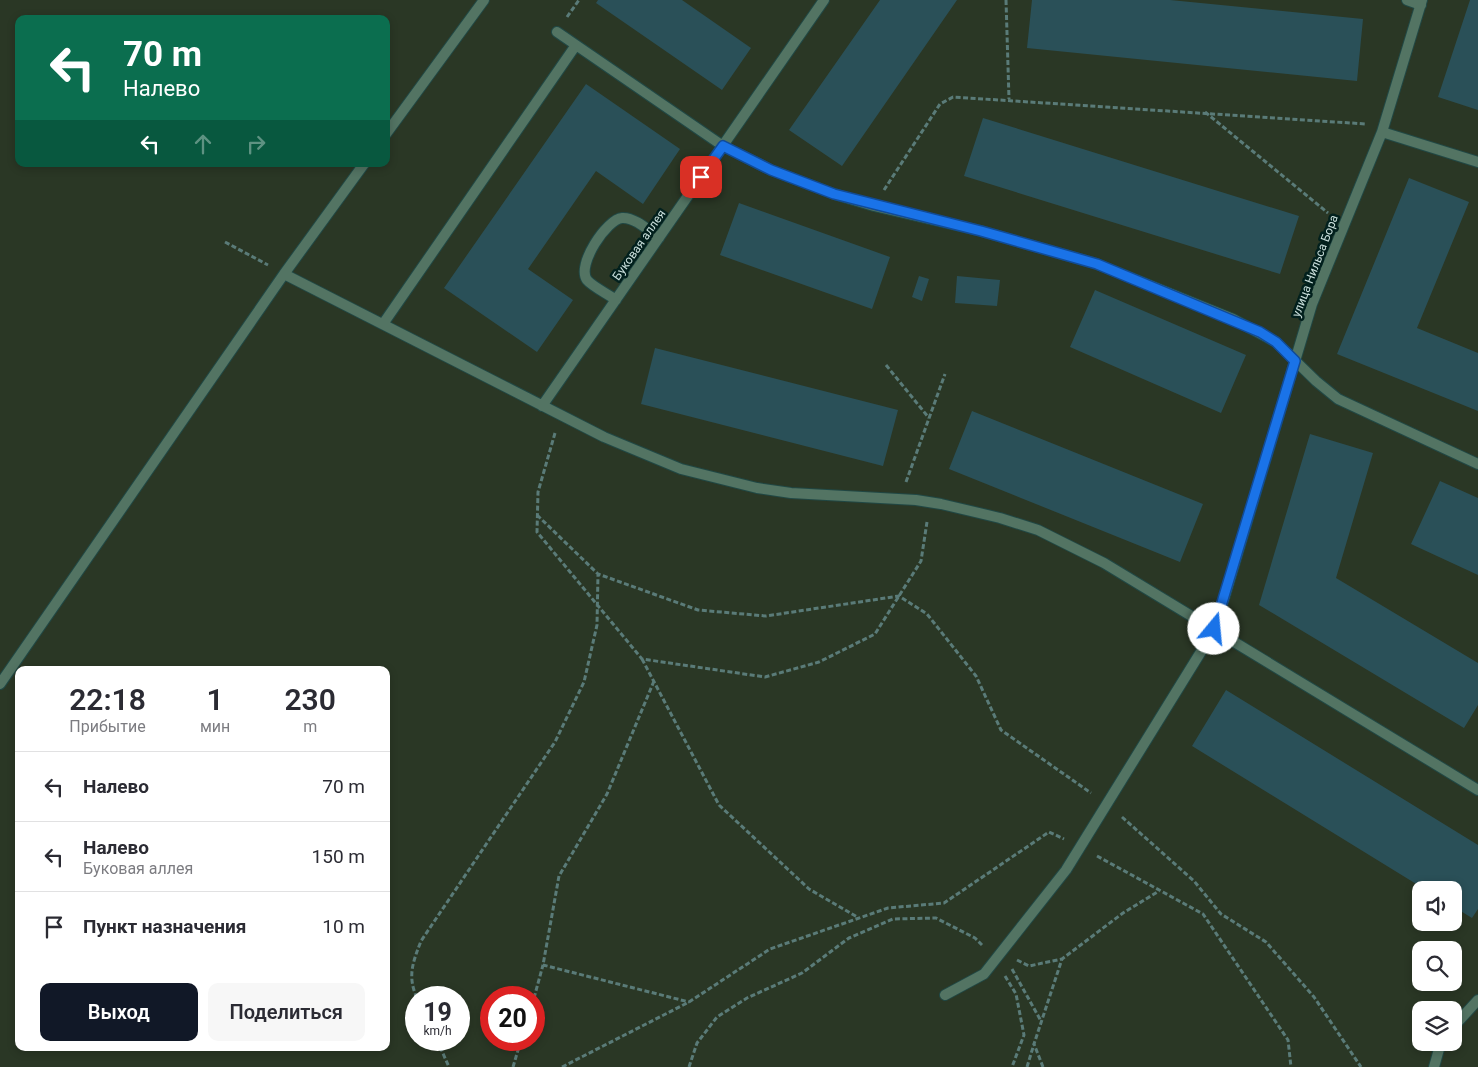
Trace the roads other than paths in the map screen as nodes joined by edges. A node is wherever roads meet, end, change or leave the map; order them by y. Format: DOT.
graph roads {
  1 [pos="484,0"];
  2 [pos="824,0"];
  3 [pos="1407,0"];
  4 [pos="1422,2"];
  5 [pos="557,32"];
  6 [pos="576,45"];
  7 [pos="390,129"];
  8 [pos="1383,129"];
  9 [pos="723,146"];
  10 [pos="1478,162"];
  11 [pos="362,167"];
  12 [pos="659,238"];
  13 [pos="284,274"];
  14 [pos="616,300"];
  15 [pos="383,324"];
  16 [pos="1295,361"];
  17 [pos="542,406"];
  18 [pos="1478,464"];
  19 [pos="1214,629"];
  20 [pos="0,684"];
  21 [pos="1478,790"];
  22 [pos="945,995"];
  23 [pos="1478,1000"];
  24 [pos="1462,1017"];
  25 [pos="1439,1051"];
  26 [pos="1435,1064"];
  1 -- 7 [label="lane"];
  2 -- 9 [label="lane, Буковая аллея"];
  3 -- 4 [label="lane"];
  4 -- 8 [label="lane, улица Нильса Бора"];
  5 -- 6 [label="lane"];
  6 -- 9 [label="lane"];
  6 -- 15 [label="lane"];
  8 -- 10 [label="lane"];
  8 -- 16 [label="lane, улица Нильса Бора"];
  9 -- 12 [label="lane, Буковая аллея"];
  9 -- 16 [label="lane"];
  11 -- 13 [label="lane"];
  12 -- 14 [label="lane, Буковая аллея"];
  12 -- 14 [label="lane"];
  13 -- 15 [label="lane"];
  13 -- 20 [label="lane"];
  14 -- 17 [label="lane, Буковая аллея"];
  15 -- 17 [label="lane"];
  16 -- 18 [label="lane"];
  16 -- 19 [label="lane, улица Нильса Бора"];
  17 -- 19 [label="lane"];
  19 -- 21 [label="lane"];
  19 -- 22 [label="lane, улица Нильса Бора"];
  23 -- 24 [label="lane"];
  25 -- 26 [label="lane"];
}
